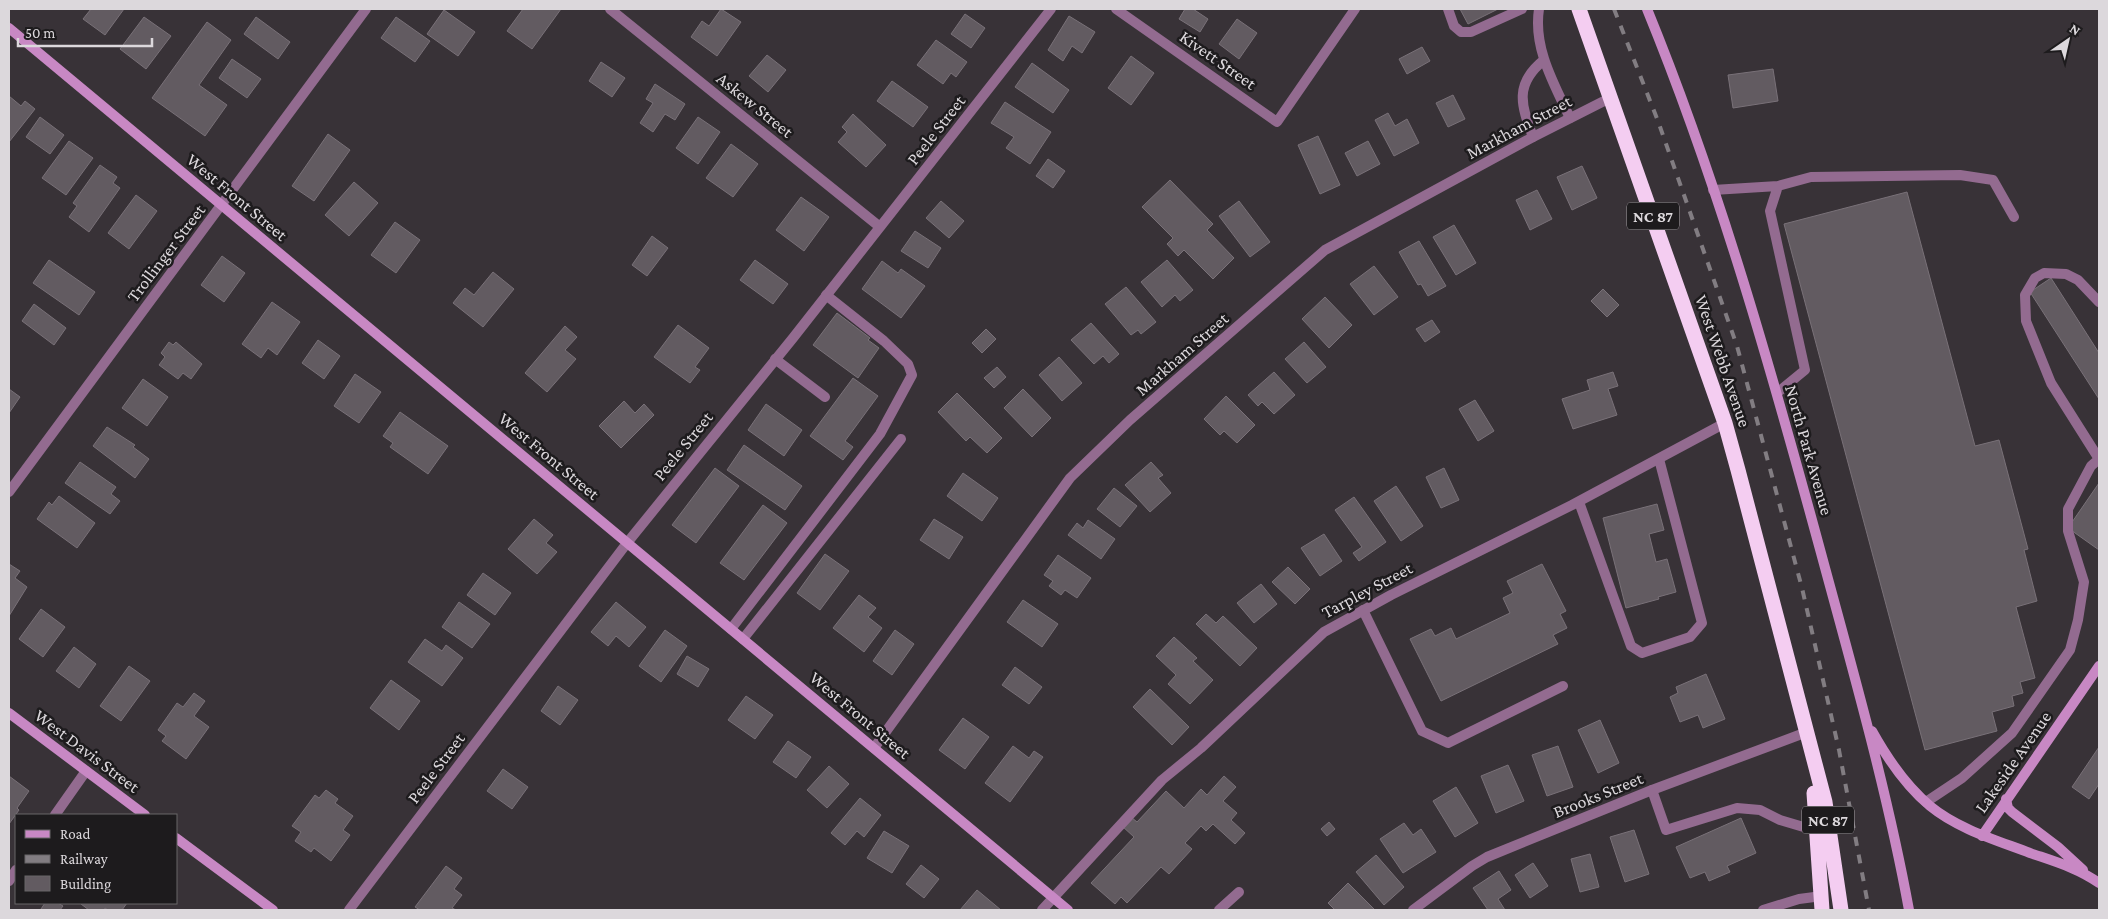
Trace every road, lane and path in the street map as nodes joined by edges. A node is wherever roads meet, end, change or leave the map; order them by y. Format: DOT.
graph roads {
  1 [pos="366,9"];
  2 [pos="610,9"];
  3 [pos="1051,9"];
  4 [pos="1116,9"];
  5 [pos="1356,9"];
  6 [pos="1448,9"];
  7 [pos="1522,9"];
  8 [pos="1539,9"];
  9 [pos="1579,9"];
  10 [pos="1647,9"];
  11 [pos="9,28"];
  12 [pos="1544,60"];
  13 [pos="1610,98"];
  14 [pos="1570,118"];
  15 [pos="1533,137"];
  16 [pos="1778,186"];
  17 [pos="1713,190"];
  18 [pos="222,205"];
  19 [pos="2014,217"];
  20 [pos="880,227"];
  21 [pos="826,295"];
  22 [pos="2099,302"];
  23 [pos="775,359"];
  24 [pos="1777,393"];
  25 [pos="825,397"];
  26 [pos="1725,423"];
  27 [pos="901,439"];
  28 [pos="1659,459"];
  29 [pos="2099,459"];
  30 [pos="9,492"];
  31 [pos="1579,502"];
  32 [pos="627,543"];
  33 [pos="1363,610"];
  34 [pos="731,629"];
  35 [pos="743,639"];
  36 [pos="2099,666"];
  37 [pos="1563,686"];
  38 [pos="9,713"];
  39 [pos="1866,719"];
  40 [pos="1807,732"];
  41 [pos="874,748"];
  42 [pos="86,771"];
  43 [pos="1652,790"];
  44 [pos="2006,799"];
  45 [pos="1926,802"];
  46 [pos="56,814"];
  47 [pos="144,814"];
  48 [pos="1817,831"];
  49 [pos="1982,836"];
  50 [pos="178,839"];
  51 [pos="2095,880"];
  52 [pos="1239,892"];
  53 [pos="1053,899"];
  54 [pos="1822,903"];
  55 [pos="273,910"];
  56 [pos="349,910"];
  57 [pos="1042,910"];
  58 [pos="1068,910"];
  59 [pos="1219,910"];
  60 [pos="1413,910"];
  61 [pos="1763,910"];
  62 [pos="1840,910"];
  63 [pos="1909,910"];
  1 -- 18 [label="street, Trollinger Street"];
  2 -- 20 [label="street, Askew Street"];
  3 -- 20 [label="street, Peele Street"];
  4 -- 5 [label="street, Kivett Street"];
  6 -- 7 [label="street"];
  8 -- 12 [label="street"];
  9 -- 13 [label="highway, West Webb Avenue / NC 87"];
  10 -- 17 [label="street, North Park Avenue"];
  11 -- 18 [label="street, West Front Street"];
  12 -- 14 [label="street"];
  12 -- 15 [label="street"];
  13 -- 14 [label="street, Markham Street"];
  13 -- 26 [label="highway, West Webb Avenue / NC 87"];
  14 -- 15 [label="street, Markham Street"];
  15 -- 41 [label="street, Markham Street"];
  16 -- 17 [label="street"];
  16 -- 19 [label="street"];
  16 -- 24 [label="street"];
  17 -- 24 [label="street, North Park Avenue"];
  18 -- 30 [label="street, Trollinger Street"];
  18 -- 32 [label="street, West Front Street"];
  20 -- 21 [label="street, Peele Street"];
  21 -- 23 [label="street, Peele Street"];
  21 -- 34 [label="street"];
  22 -- 29 [label="street"];
  23 -- 25 [label="street"];
  23 -- 32 [label="street, Peele Street"];
  24 -- 39 [label="street, North Park Avenue"];
  26 -- 28 [label="street, Tarpley Street"];
  26 -- 40 [label="highway, West Webb Avenue / NC 87"];
  27 -- 35 [label="street"];
  28 -- 31 [label="street, Tarpley Street"];
  28 -- 31 [label="street"];
  29 -- 45 [label="street"];
  31 -- 33 [label="street, Tarpley Street"];
  32 -- 34 [label="street, West Front Street"];
  32 -- 56 [label="street, Peele Street"];
  33 -- 37 [label="street"];
  33 -- 53 [label="street, Tarpley Street"];
  34 -- 35 [label="street, West Front Street"];
  35 -- 41 [label="street, West Front Street"];
  36 -- 44 [label="street, Lakeside Avenue"];
  38 -- 42 [label="street, West Davis Street"];
  39 -- 45 [label="street, Lakeside Avenue"];
  39 -- 63 [label="street, North Park Avenue"];
  40 -- 43 [label="street, Brooks Street"];
  40 -- 48 [label="highway, West Webb Avenue / NC 87"];
  40 -- 62 [label="highway, West Webb Avenue / NC 87"];
  41 -- 53 [label="street, West Front Street"];
  42 -- 46 [label="street"];
  42 -- 47 [label="street, West Davis Street"];
  43 -- 48 [label="street"];
  43 -- 60 [label="street, Brooks Street"];
  44 -- 49 [label="street, Lakeside Avenue"];
  44 -- 51 [label="street"];
  45 -- 49 [label="street, Lakeside Avenue"];
  48 -- 54 [label="highway, West Webb Avenue / NC 87"];
  49 -- 51 [label="street"];
  50 -- 55 [label="street"];
  52 -- 59 [label="street"];
  53 -- 57 [label="street, Tarpley Street"];
  53 -- 58 [label="street, West Front Street"];
  54 -- 61 [label="street"];
}
